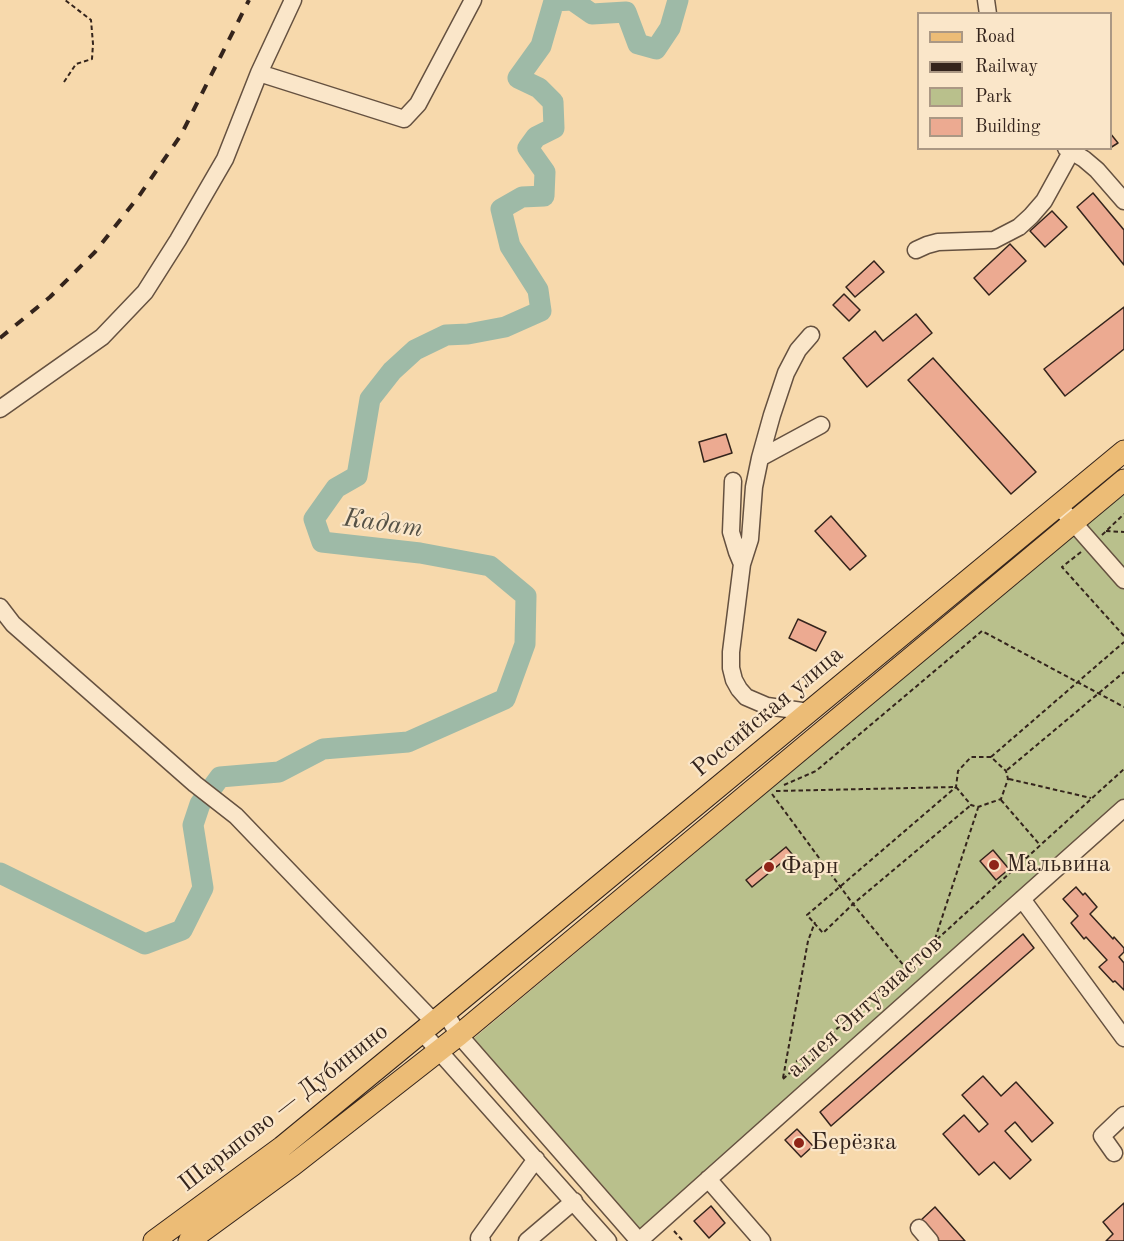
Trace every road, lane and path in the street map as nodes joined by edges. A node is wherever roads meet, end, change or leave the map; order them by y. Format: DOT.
graph roads {
  1 [pos="65,0"];
  2 [pos="293,0"];
  3 [pos="473,0"];
  4 [pos="259,73"];
  5 [pos="64,81"];
  6 [pos="1068,150"];
  7 [pos="1124,201"];
  8 [pos="916,250"];
  9 [pos="811,334"];
  10 [pos="0,409"];
  11 [pos="821,425"];
  12 [pos="1124,451"];
  13 [pos="760,458"];
  14 [pos="1124,480"];
  15 [pos="734,481"];
  16 [pos="1058,506"];
  17 [pos="1073,522"];
  18 [pos="1106,531"];
  19 [pos="1124,532"];
  20 [pos="742,564"];
  21 [pos="1062,567"];
  22 [pos="1124,580"];
  23 [pos="0,607"];
  24 [pos="1124,636"];
  25 [pos="1124,642"];
  26 [pos="1124,672"];
  27 [pos="1077,682"];
  28 [pos="1098,694"];
  29 [pos="1124,707"];
  30 [pos="809,712"];
  31 [pos="991,757"];
  32 [pos="1124,769"];
  33 [pos="1006,771"];
  34 [pos="1008,779"];
  35 [pos="956,787"];
  36 [pos="771,791"];
  37 [pos="1091,798"];
  38 [pos="1000,799"];
  39 [pos="971,805"];
  40 [pos="978,807"];
  41 [pos="1124,808"];
  42 [pos="1040,845"];
  43 [pos="840,885"];
  44 [pos="1022,899"];
  45 [pos="854,904"];
  46 [pos="815,922"];
  47 [pos="934,942"];
  48 [pos="905,967"];
  49 [pos="434,1022"];
  50 [pos="459,1035"];
  51 [pos="1124,1038"];
  52 [pos="439,1051"];
  53 [pos="1124,1115"];
  54 [pos="1114,1153"];
  55 [pos="537,1159"];
  56 [pos="708,1179"];
  57 [pos="574,1202"];
  58 [pos="919,1228"];
  59 [pos="674,1230"];
  60 [pos="754,1238"];
  61 [pos="154,1241"];
  62 [pos="189,1241"];
  63 [pos="482,1241"];
  64 [pos="528,1241"];
  65 [pos="608,1241"];
  66 [pos="639,1241"];
  67 [pos="683,1241"];
  68 [pos="930,1241"];
  1 -- 5 [label="path"];
  2 -- 4 [label="street"];
  3 -- 4 [label="street"];
  4 -- 10 [label="street"];
  6 -- 7 [label="street"];
  6 -- 8 [label="street"];
  9 -- 13 [label="street"];
  11 -- 13 [label="street"];
  12 -- 16 [label="main road, Российская улица"];
  13 -- 20 [label="street"];
  14 -- 17 [label="main road, Российская улица"];
  15 -- 20 [label="street"];
  16 -- 17 [label="street"];
  16 -- 30 [label="main road, Российская улица"];
  17 -- 22 [label="street"];
  17 -- 50 [label="main road, Российская улица"];
  18 -- 19 [label="path"];
  20 -- 30 [label="street"];
  21 -- 24 [label="path"];
  23 -- 49 [label="street"];
  25 -- 27 [label="path"];
  26 -- 28 [label="path"];
  27 -- 28 [label="path"];
  27 -- 31 [label="path"];
  27 -- 36 [label="path"];
  28 -- 29 [label="path"];
  28 -- 33 [label="path"];
  30 -- 49 [label="main road, Российская улица"];
  31 -- 33 [label="path"];
  31 -- 35 [label="path"];
  32 -- 37 [label="path"];
  33 -- 34 [label="path"];
  34 -- 37 [label="path"];
  34 -- 38 [label="path"];
  35 -- 36 [label="path"];
  35 -- 39 [label="path"];
  35 -- 43 [label="path"];
  36 -- 43 [label="path"];
  37 -- 42 [label="path"];
  38 -- 40 [label="path"];
  38 -- 42 [label="path"];
  39 -- 40 [label="path"];
  39 -- 45 [label="path"];
  40 -- 47 [label="path"];
  41 -- 44 [label="street, аллея Энтузиастов"];
  42 -- 47 [label="path"];
  43 -- 45 [label="path"];
  43 -- 46 [label="path"];
  44 -- 51 [label="street"];
  44 -- 56 [label="street, аллея Энтузиастов"];
  45 -- 46 [label="path"];
  45 -- 48 [label="path"];
  46 -- 48 [label="path"];
  47 -- 48 [label="path"];
  49 -- 50 [label="street"];
  49 -- 52 [label="street"];
  49 -- 61 [label="main road, Шарыпово — Дубинино"];
  50 -- 52 [label="main road, Шарыпово — Дубинино"];
  50 -- 66 [label="street"];
  52 -- 55 [label="street"];
  52 -- 62 [label="main road, Шарыпово — Дубинино"];
  53 -- 54 [label="street"];
  55 -- 57 [label="street"];
  55 -- 63 [label="street"];
  56 -- 60 [label="street"];
  56 -- 66 [label="street, аллея Энтузиастов"];
  57 -- 64 [label="street"];
  57 -- 65 [label="street"];
  58 -- 68 [label="street"];
  59 -- 67 [label="path"];
}
